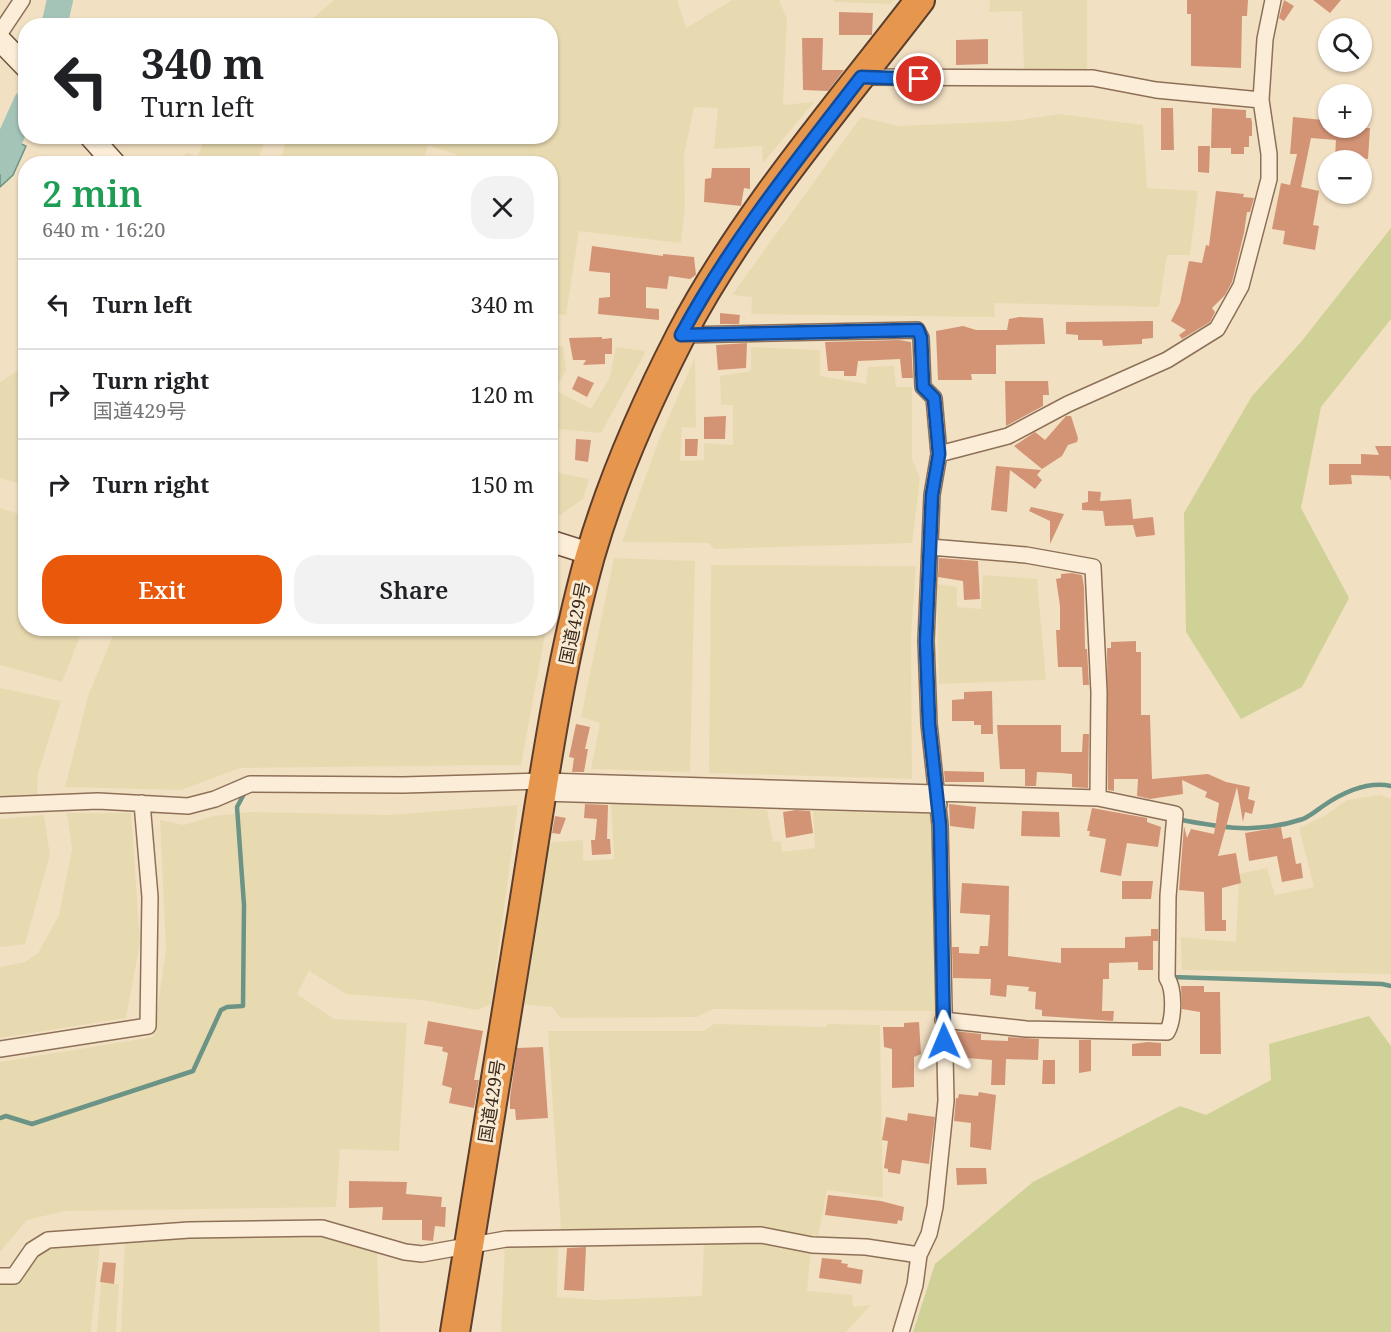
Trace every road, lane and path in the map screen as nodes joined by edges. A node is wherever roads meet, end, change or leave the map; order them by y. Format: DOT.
graph roads {
  1 [pos="22,0"];
  2 [pos="920,0"];
  3 [pos="1273,0"];
  4 [pos="2,40"];
  5 [pos="18,58"];
  6 [pos="861,77"];
  7 [pos="1261,100"];
  8 [pos="97,144"];
  9 [pos="108,156"];
  10 [pos="681,335"];
  11 [pos="939,454"];
  12 [pos="558,544"];
  13 [pos="930,547"];
  14 [pos="591,554"];
  15 [pos="543,786"];
  16 [pos="1098,798"];
  17 [pos="938,799"];
  18 [pos="142,803"];
  19 [pos="0,805"];
  20 [pos="943,1020"];
  21 [pos="0,1049"];
  22 [pos="469,1245"];
  23 [pos="920,1256"];
  24 [pos="0,1276"];
  25 [pos="455,1332"];
  26 [pos="901,1332"];
  1 -- 4 [label="street"];
  2 -- 6 [label="highway, 国道429号"];
  3 -- 7 [label="street"];
  4 -- 5 [label="main road"];
  6 -- 7 [label="street"];
  6 -- 10 [label="highway, 国道429号"];
  7 -- 11 [label="street"];
  8 -- 9 [label="main road"];
  10 -- 11 [label="street"];
  10 -- 14 [label="highway, 国道429号"];
  11 -- 13 [label="street"];
  12 -- 14 [label="main road"];
  13 -- 16 [label="street"];
  13 -- 17 [label="street"];
  14 -- 15 [label="highway, 国道429号"];
  15 -- 17 [label="street"];
  15 -- 18 [label="street"];
  15 -- 22 [label="highway, 国道429号"];
  16 -- 17 [label="street"];
  16 -- 20 [label="street"];
  17 -- 20 [label="street"];
  18 -- 19 [label="street"];
  18 -- 21 [label="street"];
  20 -- 23 [label="street"];
  22 -- 23 [label="street"];
  22 -- 24 [label="street"];
  22 -- 25 [label="highway, 国道429号"];
  23 -- 26 [label="street"];
}
